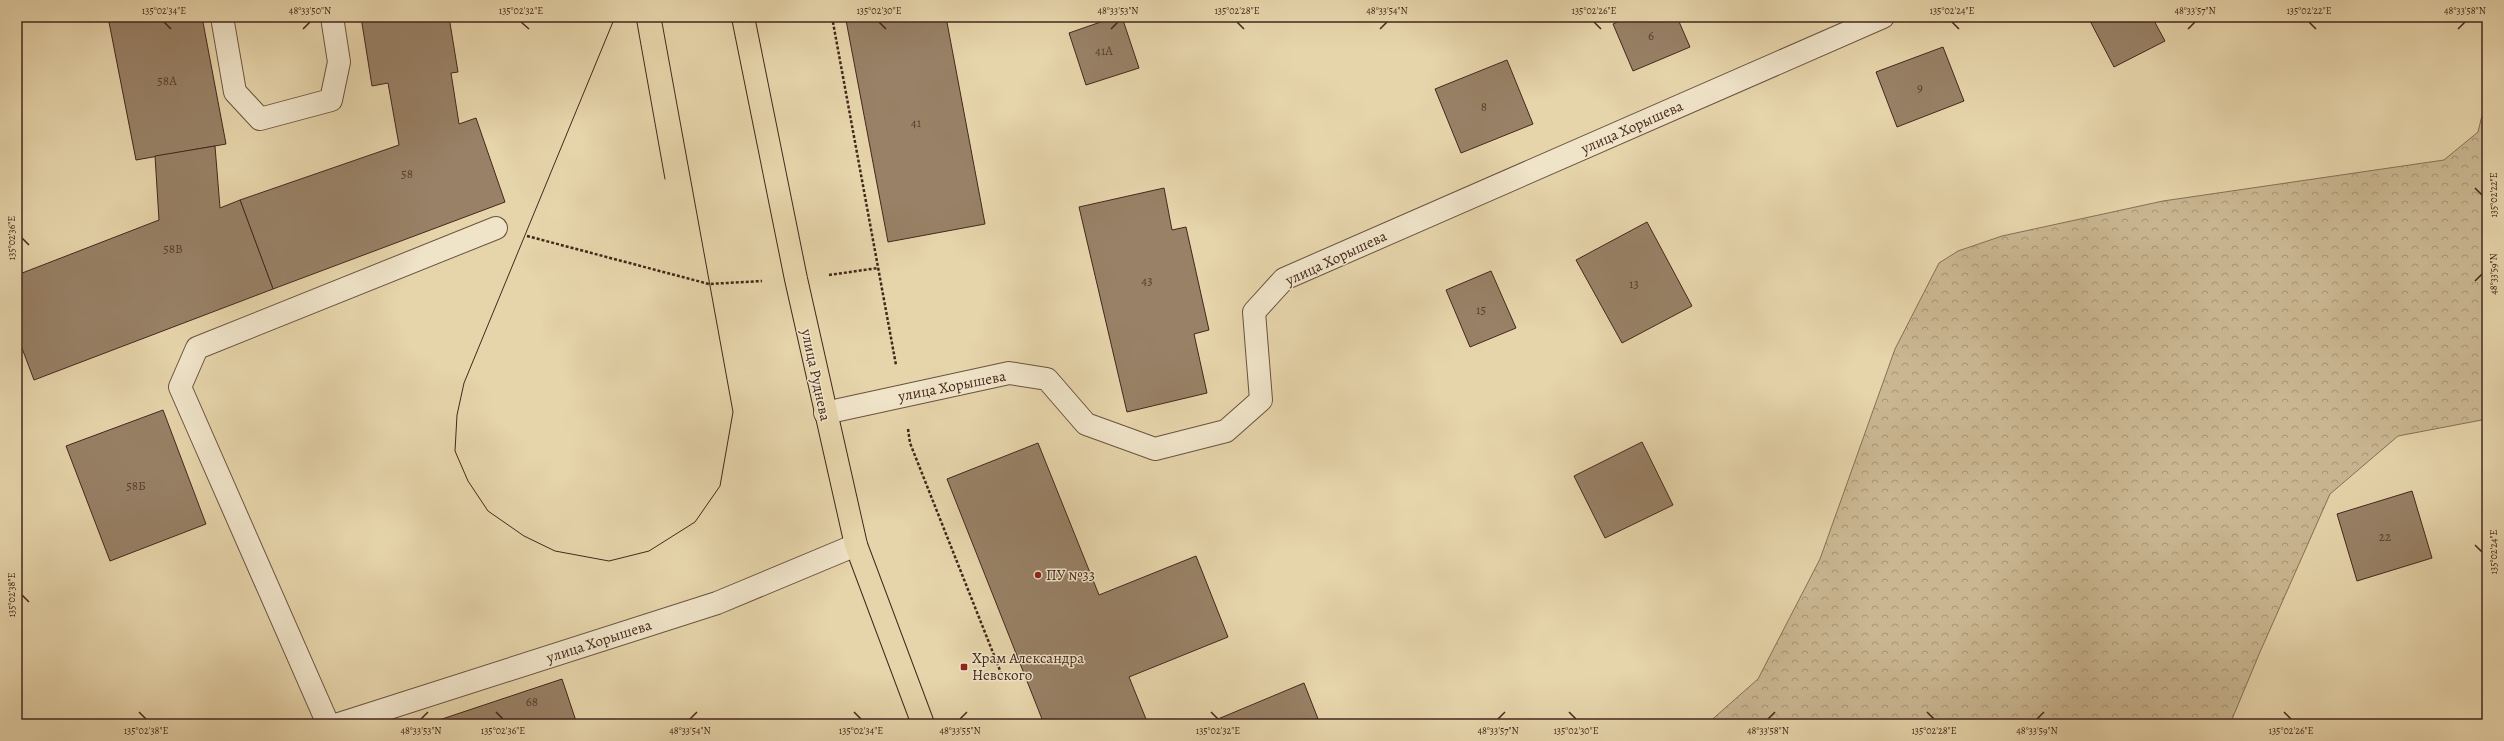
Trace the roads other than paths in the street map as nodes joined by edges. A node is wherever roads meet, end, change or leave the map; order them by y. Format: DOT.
graph roads {
  1 [pos="222,17"];
  2 [pos="332,17"];
  3 [pos="743,17"];
  4 [pos="1883,17"];
  5 [pos="496,228"];
  6 [pos="825,413"];
  7 [pos="856,545"];
  8 [pos="328,724"];
  9 [pos="339,724"];
  10 [pos="923,724"];
  1 -- 2 [label="street"];
  3 -- 6 [label="main road, улица Руднева"];
  4 -- 6 [label="street, улица Хорышева"];
  5 -- 8 [label="street"];
  6 -- 7 [label="main road, улица Руднева"];
  7 -- 9 [label="street, улица Хорышева"];
  7 -- 10 [label="main road, улица Руднева"];
}
